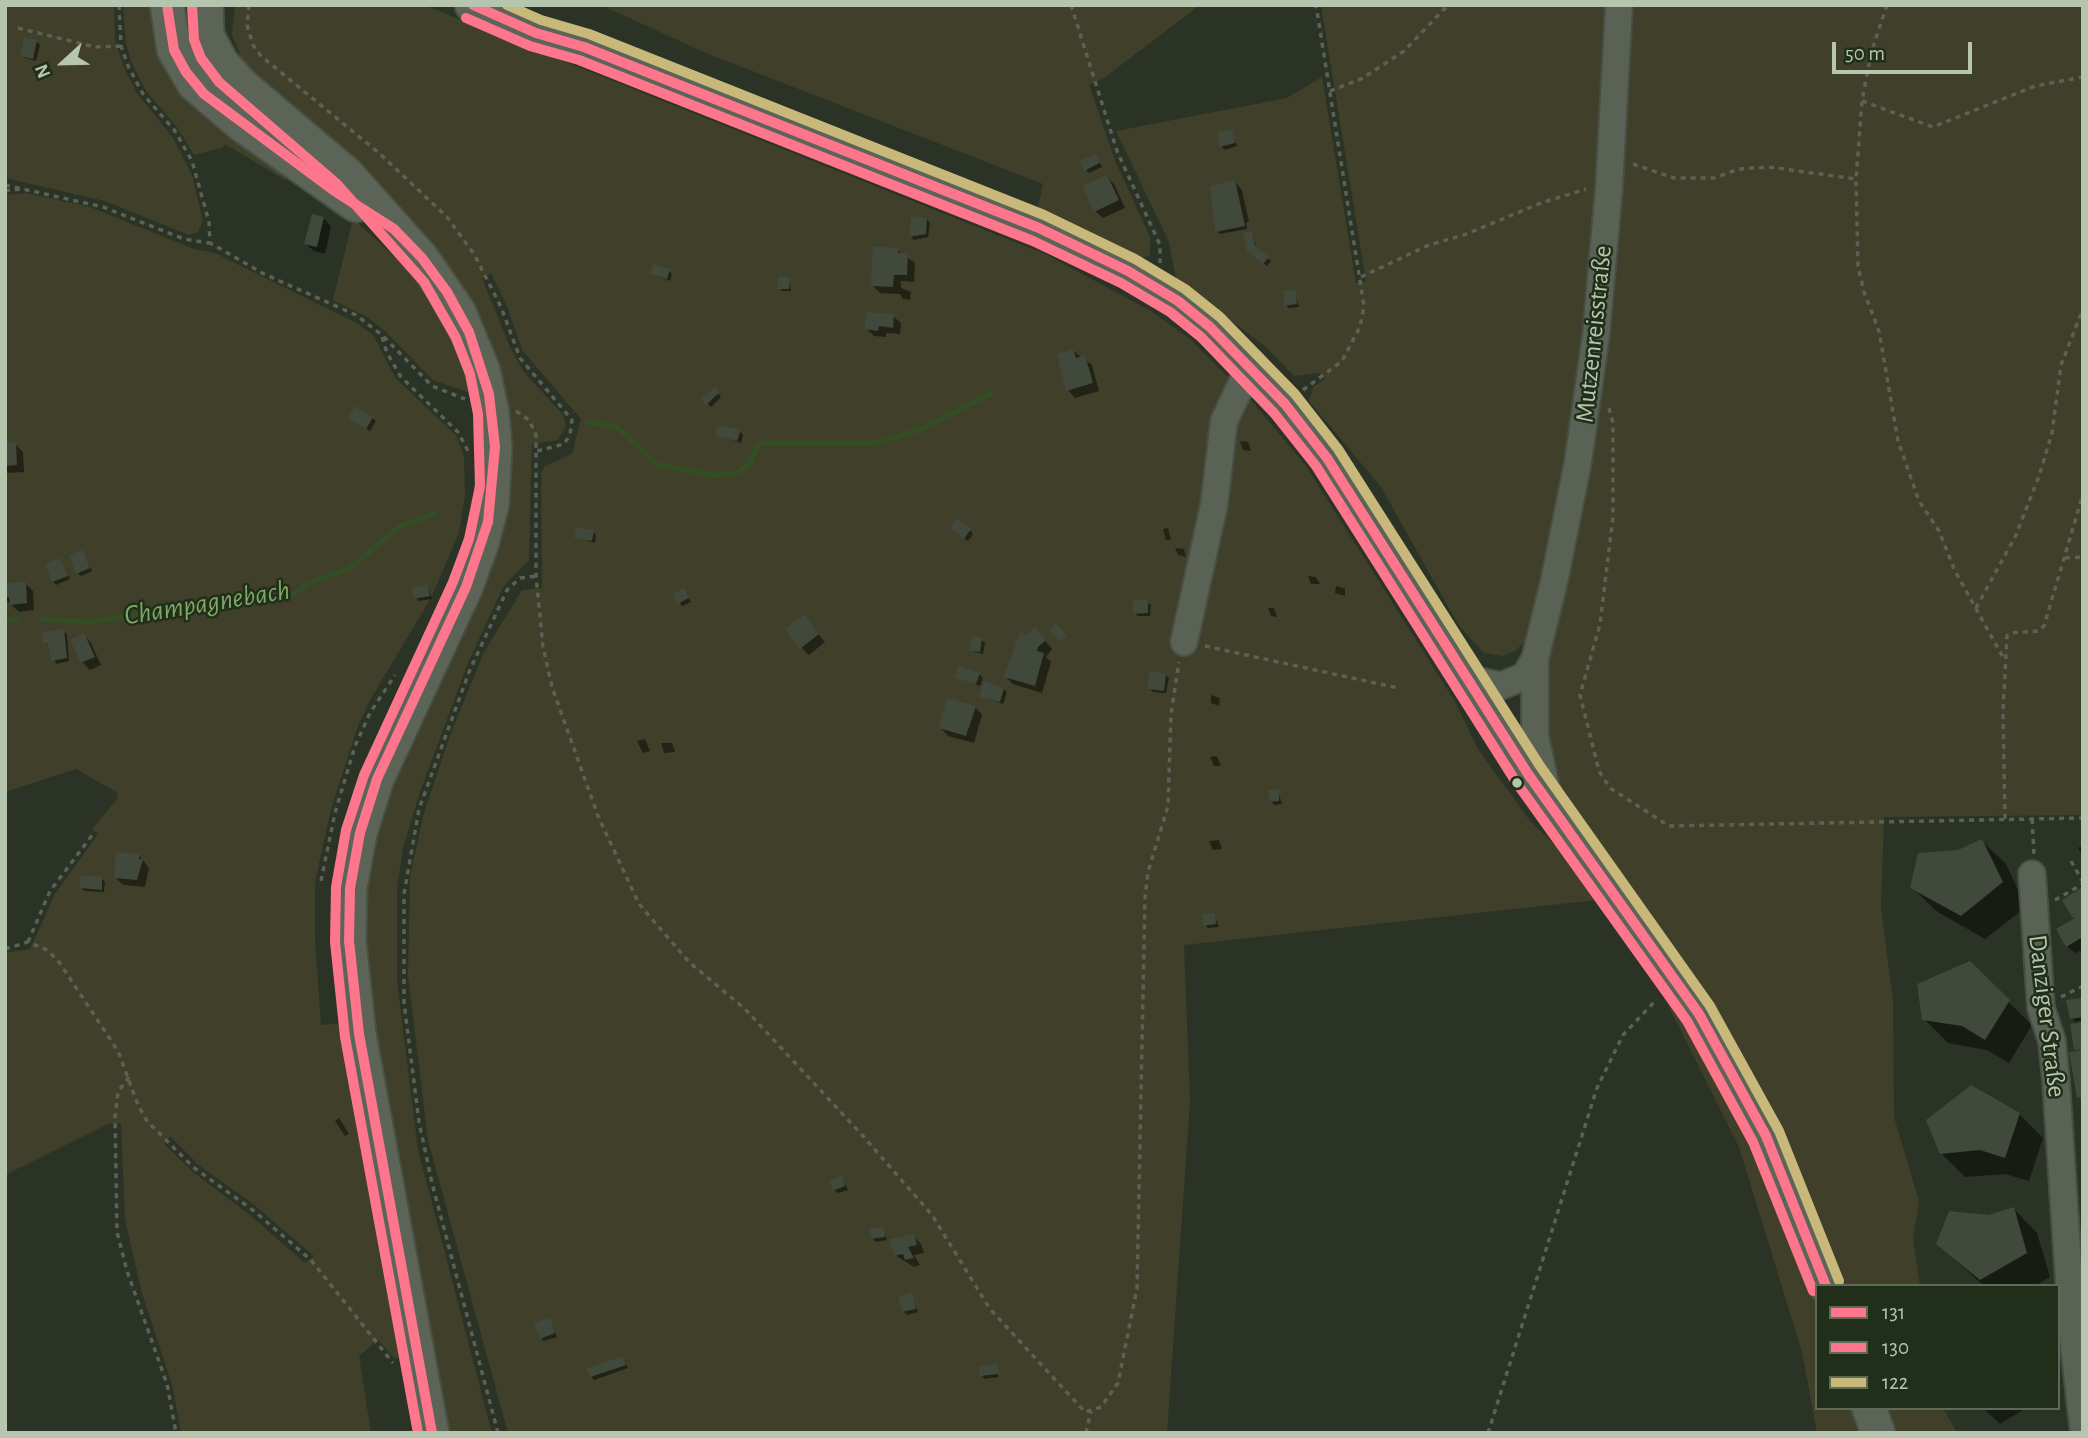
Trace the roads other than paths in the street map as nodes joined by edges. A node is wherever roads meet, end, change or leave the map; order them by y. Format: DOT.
graph roads {
  1 [pos="167,5"];
  2 [pos="206,5"];
  3 [pos="472,5"];
  4 [pos="523,5"];
  5 [pos="1619,5"];
  6 [pos="584,47"];
  7 [pos="394,229"];
  8 [pos="1250,366"];
  9 [pos="1184,642"];
  10 [pos="1535,659"];
  11 [pos="1466,678"];
  12 [pos="1554,811"];
  13 [pos="2032,874"];
  14 [pos="2071,1113"];
  15 [pos="1825,1284"];
  16 [pos="1870,1410"];
  17 [pos="2083,1425"];
  18 [pos="432,1433"];
  19 [pos="1878,1433"];
  1 -- 7 [label="main road"];
  2 -- 7 [label="main road"];
  3 -- 6 [label="main road"];
  4 -- 6 [label="main road"];
  5 -- 10 [label="street, Mutzenreisstraße"];
  6 -- 8 [label="main road"];
  7 -- 18 [label="main road, bridge"];
  8 -- 9 [label="street"];
  8 -- 11 [label="main road"];
  10 -- 11 [label="street, Mutzenreisstraße"];
  10 -- 12 [label="street, Mutzenreisstraße"];
  11 -- 12 [label="main road"];
  12 -- 15 [label="main road"];
  13 -- 14 [label="street, Danziger Straße"];
  14 -- 17 [label="street, Danziger Straße"];
  16 -- 19 [label="main road"];
}
